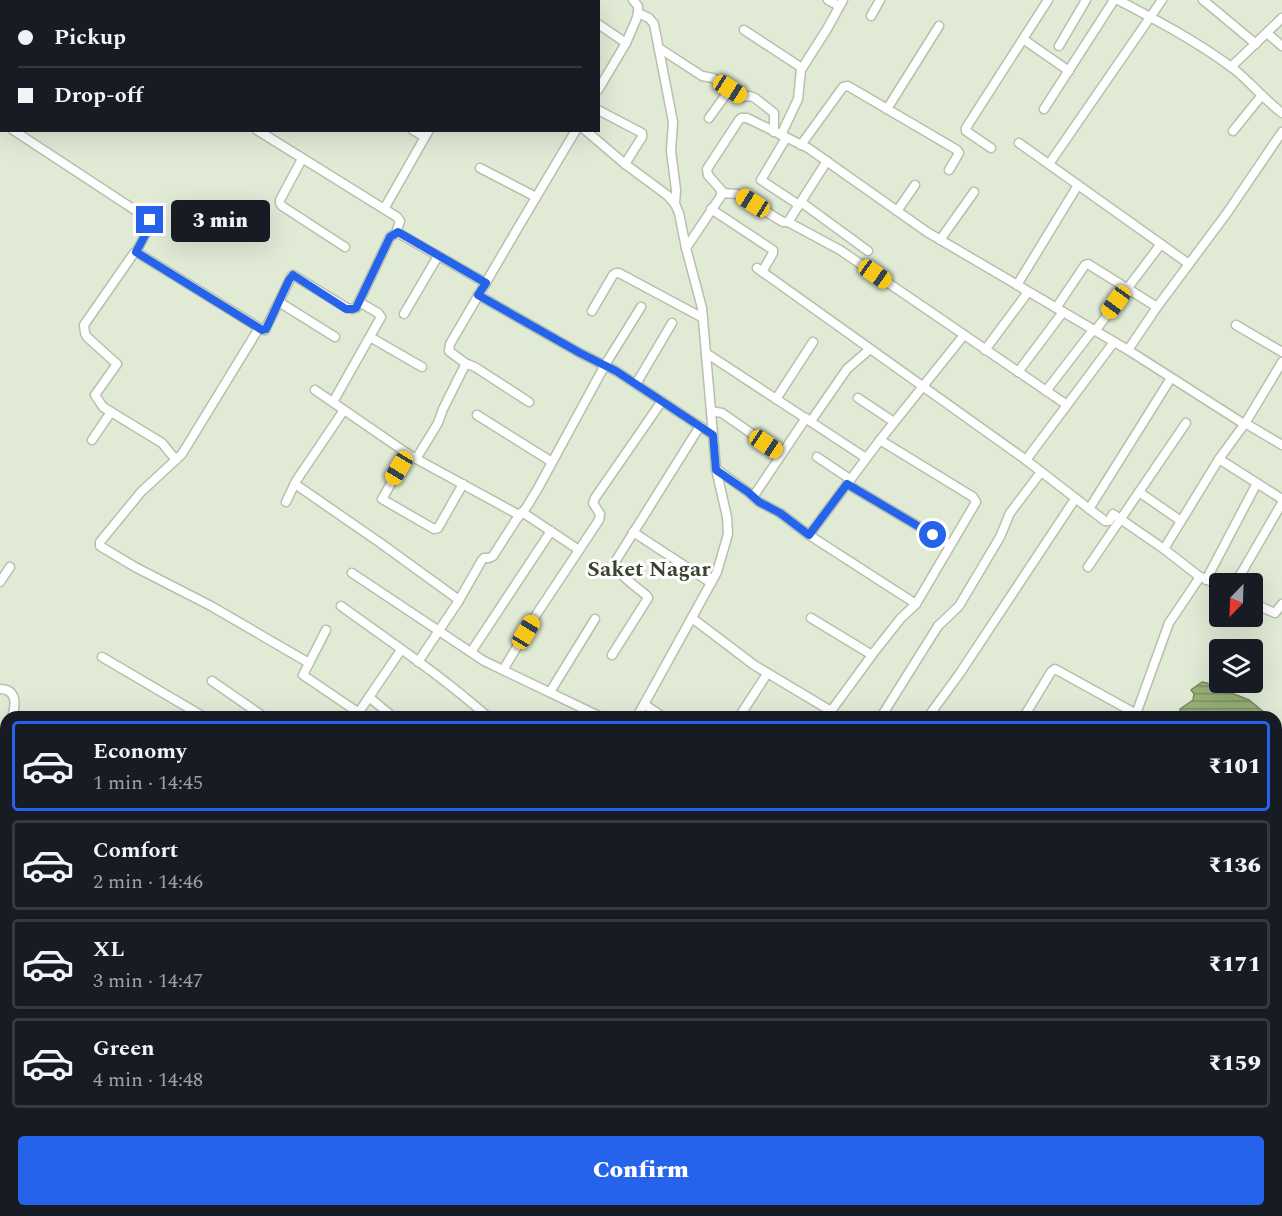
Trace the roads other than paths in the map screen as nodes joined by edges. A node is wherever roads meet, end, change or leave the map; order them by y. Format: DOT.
graph roads {
  1 [pos="633,0"];
  2 [pos="828,0"];
  3 [pos="880,0"];
  4 [pos="1048,0"];
  5 [pos="1086,0"];
  6 [pos="1116,0"];
  7 [pos="1162,0"];
  8 [pos="1203,0"];
  9 [pos="841,3"];
  10 [pos="639,13"];
  11 [pos="871,16"];
  12 [pos="1150,17"];
  13 [pos="1282,18"];
  14 [pos="600,25"];
  15 [pos="939,26"];
  16 [pos="744,30"];
  17 [pos="1266,33"];
  18 [pos="1023,39"];
  19 [pos="626,43"];
  20 [pos="1256,44"];
  21 [pos="1059,46"];
  22 [pos="1282,46"];
  23 [pos="659,48"];
  24 [pos="802,68"];
  25 [pos="1231,68"];
  26 [pos="1069,70"];
  27 [pos="600,87"];
  28 [pos="730,89"];
  29 [pos="1262,95"];
  30 [pos="887,109"];
  31 [pos="1044,109"];
  32 [pos="600,111"];
  33 [pos="1282,113"];
  34 [pos="709,118"];
  35 [pos="1233,131"];
  36 [pos="16,132"];
  37 [pos="260,132"];
  38 [pos="575,132"];
  39 [pos="587,132"];
  40 [pos="1282,132"];
  41 [pos="427,134"];
  42 [pos="780,135"];
  43 [pos="1019,143"];
  44 [pos="801,145"];
  45 [pos="991,148"];
  46 [pos="302,159"];
  47 [pos="826,161"];
  48 [pos="625,164"];
  49 [pos="1049,164"];
  50 [pos="480,168"];
  51 [pos="949,170"];
  52 [pos="915,185"];
  53 [pos="1078,185"];
  54 [pos="974,192"];
  55 [pos="721,193"];
  56 [pos="536,197"];
  57 [pos="675,204"];
  58 [pos="800,204"];
  59 [pos="384,209"];
  60 [pos="711,210"];
  61 [pos="897,211"];
  62 [pos="788,222"];
  63 [pos="398,232"];
  64 [pos="940,240"];
  65 [pos="1161,244"];
  66 [pos="345,247"];
  67 [pos="686,248"];
  68 [pos="868,250"];
  69 [pos="136,252"];
  70 [pos="438,256"];
  71 [pos="1189,264"];
  72 [pos="486,283"];
  73 [pos="1017,285"];
  74 [pos="1127,288"];
  75 [pos="1028,291"];
  76 [pos="478,295"];
  77 [pos="279,302"];
  78 [pos="359,302"];
  79 [pos="641,307"];
  80 [pos="1157,307"];
  81 [pos="1060,310"];
  82 [pos="592,311"];
  83 [pos="404,314"];
  84 [pos="703,318"];
  85 [pos="672,322"];
  86 [pos="1236,325"];
  87 [pos="259,328"];
  88 [pos="1094,331"];
  89 [pos="964,335"];
  90 [pos="335,337"];
  91 [pos="370,337"];
  92 [pos="813,342"];
  93 [pos="1114,342"];
  94 [pos="870,349"];
  95 [pos="986,350"];
  96 [pos="1128,350"];
  97 [pos="706,352"];
  98 [pos="1282,352"];
  99 [pos="465,363"];
  100 [pos="605,365"];
  101 [pos="1281,366"];
  102 [pos="422,367"];
  103 [pos="1018,372"];
  104 [pos="1171,378"];
  105 [pos="636,384"];
  106 [pos="923,387"];
  107 [pos="315,390"];
  108 [pos="1046,391"];
  109 [pos="858,398"];
  110 [pos="776,399"];
  111 [pos="662,401"];
  112 [pos="333,402"];
  113 [pos="530,402"];
  114 [pos="1067,405"];
  115 [pos="344,410"];
  116 [pos="711,411"];
  117 [pos="111,412"];
  118 [pos="477,415"];
  119 [pos="808,420"];
  120 [pos="894,422"];
  121 [pos="1186,423"];
  122 [pos="1245,424"];
  123 [pos="700,426"];
  124 [pos="713,435"];
  125 [pos="880,440"];
  126 [pos="92,441"];
  127 [pos="1282,445"];
  128 [pos="408,454"];
  129 [pos="781,454"];
  130 [pos="817,457"];
  131 [pos="866,458"];
  132 [pos="416,459"];
  133 [pos="1219,459"];
  134 [pos="176,460"];
  135 [pos="1026,460"];
  136 [pos="552,462"];
  137 [pos="716,470"];
  138 [pos="1041,472"];
  139 [pos="848,482"];
  140 [pos="1257,483"];
  141 [pos="295,484"];
  142 [pos="464,484"];
  143 [pos="1139,492"];
  144 [pos="753,496"];
  145 [pos="1076,499"];
  146 [pos="1282,501"];
  147 [pos="286,502"];
  148 [pos="1089,509"];
  149 [pos="521,513"];
  150 [pos="1120,519"];
  151 [pos="1181,521"];
  152 [pos="551,531"];
  153 [pos="633,532"];
  154 [pos="809,535"];
  155 [pos="950,545"];
  156 [pos="1164,549"];
  157 [pos="579,550"];
  158 [pos="10,567"];
  159 [pos="1088,567"];
  160 [pos="352,573"];
  161 [pos="1241,573"];
  162 [pos="1203,578"];
  163 [pos="1209,581"];
  164 [pos="0,582"];
  165 [pos="711,583"];
  166 [pos="459,600"];
  167 [pos="915,604"];
  168 [pos="1282,604"];
  169 [pos="341,606"];
  170 [pos="1263,608"];
  171 [pos="692,618"];
  172 [pos="811,618"];
  173 [pos="595,619"];
  174 [pos="326,630"];
  175 [pos="438,631"];
  176 [pos="401,650"];
  177 [pos="471,652"];
  178 [pos="612,655"];
  179 [pos="872,655"];
  180 [pos="102,657"];
  181 [pos="418,662"];
  182 [pos="309,663"];
  183 [pos="503,670"];
  184 [pos="767,674"];
  185 [pos="212,681"];
  186 [pos="0,689"];
  187 [pos="550,692"];
  188 [pos="369,697"];
  189 [pos="644,704"];
  190 [pos="13,711"];
  191 [pos="186,711"];
  192 [pos="255,711"];
  193 [pos="386,711"];
  194 [pos="481,711"];
  195 [pos="589,711"];
  196 [pos="640,711"];
  197 [pos="654,711"];
  198 [pos="744,711"];
  199 [pos="823,711"];
  200 [pos="830,711"];
  201 [pos="885,711"];
  202 [pos="932,711"];
  203 [pos="1027,711"];
  204 [pos="1132,711"];
  205 [pos="1140,711"];
  1 -- 10 [label="street"];
  2 -- 9 [label="street"];
  3 -- 11 [label="street"];
  4 -- 18 [label="street"];
  5 -- 21 [label="street"];
  6 -- 12 [label="street"];
  6 -- 26 [label="street"];
  7 -- 12 [label="street"];
  8 -- 20 [label="street"];
  9 -- 24 [label="street"];
  10 -- 19 [label="street"];
  10 -- 23 [label="street"];
  12 -- 25 [label="street"];
  12 -- 49 [label="street"];
  13 -- 17 [label="street"];
  14 -- 19 [label="street"];
  15 -- 30 [label="street"];
  16 -- 24 [label="street"];
  17 -- 20 [label="street"];
  17 -- 22 [label="street"];
  18 -- 26 [label="street"];
  18 -- 45 [label="street"];
  19 -- 27 [label="street"];
  20 -- 25 [label="street"];
  23 -- 28 [label="street"];
  23 -- 57 [label="street"];
  24 -- 42 [label="street"];
  25 -- 29 [label="street"];
  26 -- 31 [label="street"];
  28 -- 34 [label="street"];
  28 -- 42 [label="street"];
  29 -- 33 [label="street"];
  29 -- 35 [label="street"];
  30 -- 44 [label="street"];
  30 -- 51 [label="street"];
  32 -- 48 [label="street"];
  36 -- 69 [label="street"];
  37 -- 46 [label="street"];
  38 -- 56 [label="street"];
  39 -- 48 [label="street"];
  40 -- 71 [label="street"];
  41 -- 59 [label="street"];
  42 -- 44 [label="street"];
  42 -- 55 [label="street"];
  42 -- 58 [label="street"];
  43 -- 49 [label="street"];
  44 -- 47 [label="street"];
  46 -- 59 [label="street"];
  46 -- 66 [label="street"];
  47 -- 58 [label="street"];
  47 -- 61 [label="street"];
  48 -- 57 [label="street"];
  49 -- 53 [label="street"];
  50 -- 56 [label="street"];
  52 -- 61 [label="street"];
  53 -- 65 [label="street"];
  53 -- 73 [label="street"];
  54 -- 64 [label="street"];
  55 -- 60 [label="street"];
  55 -- 62 [label="street"];
  56 -- 72 [label="street"];
  57 -- 67 [label="street"];
  58 -- 62 [label="street"];
  58 -- 68 [label="street"];
  59 -- 63 [label="street"];
  60 -- 67 [label="street"];
  60 -- 94 [label="street"];
  61 -- 64 [label="street"];
  62 -- 89 [label="street"];
  63 -- 70 [label="street"];
  63 -- 78 [label="street"];
  64 -- 73 [label="street"];
  65 -- 71 [label="street"];
  65 -- 74 [label="street"];
  67 -- 84 [label="street"];
  69 -- 87 [label="street"];
  69 -- 117 [label="street"];
  70 -- 72 [label="street"];
  70 -- 83 [label="street"];
  71 -- 80 [label="street"];
  72 -- 76 [label="street"];
  73 -- 75 [label="street"];
  74 -- 80 [label="street"];
  74 -- 81 [label="street"];
  74 -- 88 [label="street"];
  75 -- 81 [label="street"];
  75 -- 95 [label="street"];
  76 -- 99 [label="street"];
  76 -- 100 [label="street"];
  77 -- 78 [label="street"];
  77 -- 87 [label="street"];
  77 -- 90 [label="street"];
  78 -- 91 [label="street"];
  79 -- 100 [label="street"];
  80 -- 96 [label="street"];
  81 -- 88 [label="street"];
  81 -- 103 [label="street"];
  82 -- 84 [label="street"];
  84 -- 97 [label="street"];
  85 -- 105 [label="street"];
  86 -- 98 [label="street"];
  87 -- 134 [label="street"];
  88 -- 93 [label="street"];
  88 -- 108 [label="street"];
  89 -- 95 [label="street"];
  89 -- 106 [label="street"];
  91 -- 102 [label="street"];
  91 -- 112 [label="street"];
  92 -- 110 [label="street"];
  93 -- 96 [label="street"];
  93 -- 114 [label="street"];
  94 -- 106 [label="street"];
  94 -- 119 [label="street"];
  95 -- 103 [label="street"];
  96 -- 104 [label="street"];
  97 -- 110 [label="street"];
  97 -- 116 [label="street"];
  99 -- 113 [label="street"];
  99 -- 132 [label="street"];
  100 -- 105 [label="street"];
  100 -- 136 [label="street"];
  101 -- 122 [label="street"];
  103 -- 108 [label="street"];
  104 -- 122 [label="street"];
  104 -- 148 [label="street"];
  105 -- 111 [label="street"];
  106 -- 120 [label="street"];
  106 -- 135 [label="street"];
  107 -- 112 [label="street"];
  108 -- 114 [label="street"];
  109 -- 120 [label="street"];
  110 -- 119 [label="street"];
  111 -- 123 [label="street"];
  111 -- 157 [label="street"];
  112 -- 115 [label="street"];
  114 -- 135 [label="street"];
  115 -- 128 [label="street"];
  115 -- 141 [label="street"];
  116 -- 124 [label="street"];
  116 -- 129 [label="street"];
  117 -- 126 [label="street"];
  117 -- 134 [label="street"];
  118 -- 136 [label="street"];
  119 -- 129 [label="street"];
  119 -- 131 [label="street"];
  120 -- 125 [label="street"];
  121 -- 143 [label="street"];
  122 -- 127 [label="street"];
  122 -- 133 [label="street"];
  123 -- 124 [label="street"];
  123 -- 153 [label="street"];
  124 -- 137 [label="street"];
  125 -- 131 [label="street"];
  125 -- 155 [label="street"];
  128 -- 132 [label="street"];
  128 -- 142 [label="street"];
  129 -- 144 [label="street"];
  130 -- 139 [label="street"];
  131 -- 139 [label="street"];
  132 -- 142 [label="street"];
  133 -- 140 [label="street"];
  133 -- 151 [label="street"];
  134 -- 182 [label="street"];
  135 -- 138 [label="street"];
  136 -- 149 [label="street"];
  137 -- 144 [label="street"];
  137 -- 165 [label="street"];
  138 -- 145 [label="street"];
  138 -- 201 [label="street"];
  139 -- 154 [label="street"];
  139 -- 155 [label="street"];
  140 -- 146 [label="street"];
  140 -- 162 [label="street"];
  141 -- 147 [label="street"];
  141 -- 166 [label="street"];
  142 -- 149 [label="street"];
  143 -- 150 [label="street"];
  143 -- 151 [label="street"];
  144 -- 154 [label="street"];
  145 -- 148 [label="street"];
  145 -- 202 [label="street"];
  146 -- 161 [label="street"];
  148 -- 150 [label="street"];
  149 -- 152 [label="street"];
  149 -- 166 [label="street"];
  150 -- 156 [label="street"];
  150 -- 159 [label="street"];
  151 -- 156 [label="street"];
  152 -- 157 [label="street"];
  152 -- 177 [label="street"];
  153 -- 165 [label="street"];
  153 -- 178 [label="street"];
  154 -- 167 [label="street"];
  155 -- 167 [label="street"];
  156 -- 162 [label="street"];
  157 -- 183 [label="street"];
  158 -- 164 [label="street"];
  160 -- 175 [label="street"];
  162 -- 163 [label="street"];
  162 -- 205 [label="street"];
  165 -- 171 [label="street"];
  166 -- 175 [label="street"];
  167 -- 179 [label="street"];
  168 -- 170 [label="street"];
  169 -- 176 [label="street"];
  171 -- 184 [label="street"];
  171 -- 189 [label="street"];
  172 -- 179 [label="street"];
  173 -- 187 [label="street"];
  174 -- 182 [label="street"];
  175 -- 177 [label="street"];
  175 -- 181 [label="street"];
  176 -- 181 [label="street"];
  176 -- 188 [label="street"];
  177 -- 183 [label="street"];
  179 -- 200 [label="street"];
  180 -- 191 [label="street"];
  181 -- 194 [label="street"];
  182 -- 188 [label="street"];
  183 -- 187 [label="street"];
  184 -- 198 [label="street"];
  184 -- 199 [label="street"];
  185 -- 192 [label="street"];
  186 -- 190 [label="street"];
  187 -- 195 [label="street"];
  188 -- 193 [label="street"];
  189 -- 196 [label="street"];
  189 -- 197 [label="street"];
  203 -- 204 [label="street"];
}
